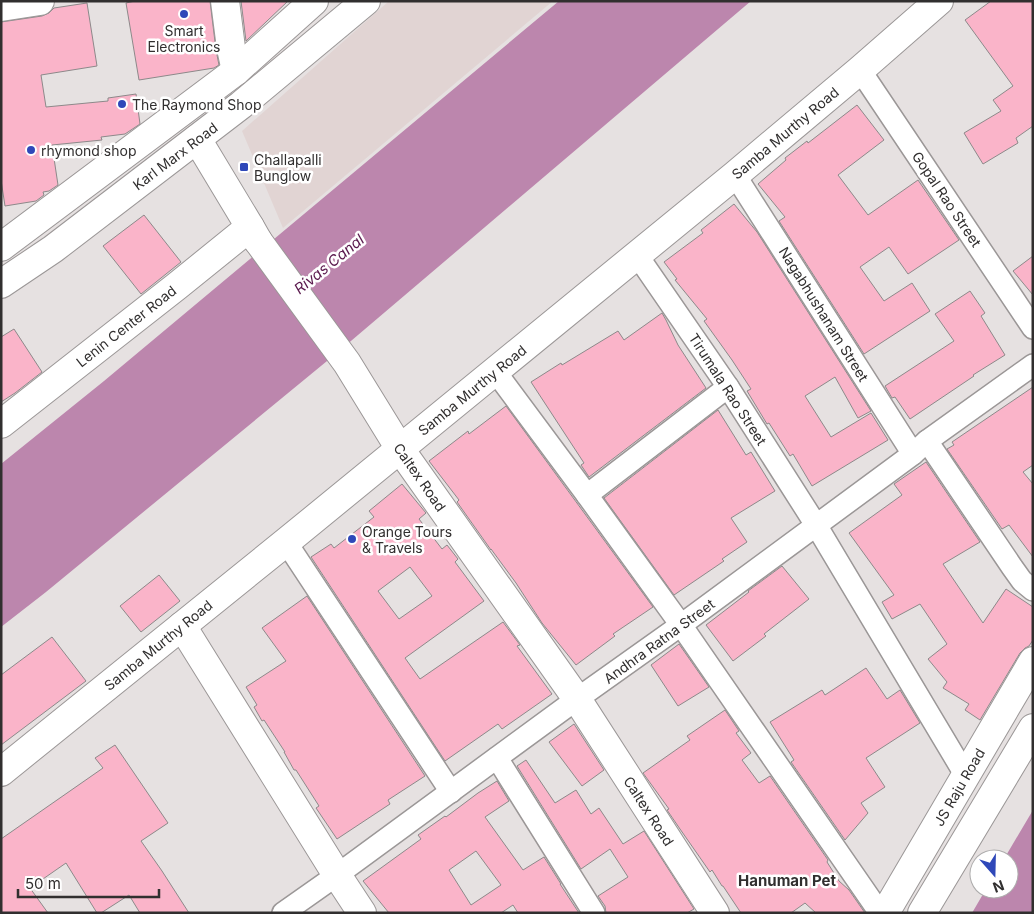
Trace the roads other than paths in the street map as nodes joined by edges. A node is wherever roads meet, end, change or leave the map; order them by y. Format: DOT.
graph roads {
  1 [pos="40,1"];
  2 [pos="225,1"];
  3 [pos="314,1"];
  4 [pos="366,1"];
  5 [pos="938,1"];
  6 [pos="1,8"];
  7 [pos="860,70"];
  8 [pos="236,71"];
  9 [pos="179,113"];
  10 [pos="197,139"];
  11 [pos="735,174"];
  12 [pos="254,234"];
  13 [pos="1,247"];
  14 [pos="637,255"];
  15 [pos="1,284"];
  16 [pos="1033,328"];
  17 [pos="1033,365"];
  18 [pos="495,371"];
  19 [pos="728,387"];
  20 [pos="1,424"];
  21 [pos="920,448"];
  22 [pos="400,449"];
  23 [pos="587,495"];
  24 [pos="816,525"];
  25 [pos="286,542"];
  26 [pos="1033,590"];
  27 [pos="681,625"];
  28 [pos="182,626"];
  29 [pos="1033,661"];
  30 [pos="578,699"];
  31 [pos="1033,728"];
  32 [pos="497,758"];
  33 [pos="1,772"];
  34 [pos="966,776"];
  35 [pos="451,792"];
  36 [pos="337,875"];
  37 [pos="283,913"];
  38 [pos="362,913"];
  39 [pos="594,913"];
  40 [pos="715,913"];
  41 [pos="880,913"];
  42 [pos="886,913"];
  43 [pos="922,913"];
  1 -- 6 [label="street"];
  2 -- 8 [label="street"];
  3 -- 8 [label="street"];
  4 -- 10 [label="street, Karl Marx Road"];
  5 -- 7 [label="street, Samba Murthy Road"];
  7 -- 11 [label="street, Samba Murthy Road"];
  7 -- 16 [label="street, Gopal Rao Street"];
  8 -- 9 [label="street"];
  9 -- 10 [label="street, Caltex Road"];
  9 -- 13 [label="street"];
  10 -- 12 [label="street, Caltex Road"];
  10 -- 15 [label="street, Karl Marx Road"];
  11 -- 14 [label="street, Samba Murthy Road"];
  11 -- 21 [label="street, Nagabhushanam Street"];
  12 -- 20 [label="street, Lenin Center Road"];
  12 -- 22 [label="street, Caltex Road"];
  14 -- 18 [label="street, Samba Murthy Road"];
  14 -- 19 [label="street, Tirumala Rao Street"];
  17 -- 21 [label="street, Andhra Ratna Street"];
  18 -- 22 [label="street, Samba Murthy Road"];
  18 -- 23 [label="street"];
  19 -- 23 [label="street"];
  19 -- 24 [label="street, Tirumala Rao Street"];
  21 -- 24 [label="street, Andhra Ratna Street"];
  21 -- 26 [label="street, Nagabhushanam Street"];
  22 -- 25 [label="street, Samba Murthy Road"];
  22 -- 30 [label="street, Caltex Road"];
  23 -- 27 [label="street"];
  24 -- 27 [label="street, Andhra Ratna Street"];
  24 -- 34 [label="street, Tirumala Rao Street"];
  25 -- 28 [label="street, Samba Murthy Road"];
  25 -- 35 [label="street"];
  27 -- 30 [label="street, Andhra Ratna Street"];
  27 -- 41 [label="street"];
  28 -- 33 [label="street, Samba Murthy Road"];
  28 -- 36 [label="street"];
  29 -- 34 [label="street, JS Raju Road"];
  30 -- 32 [label="street, Andhra Ratna Street"];
  30 -- 40 [label="street, Caltex Road"];
  31 -- 43 [label="street"];
  32 -- 35 [label="street, Andhra Ratna Street"];
  32 -- 39 [label="street"];
  34 -- 42 [label="street, JS Raju Road"];
  35 -- 36 [label="street, Andhra Ratna Street"];
  36 -- 37 [label="street, Andhra Ratna Street"];
  36 -- 38 [label="street"];
}
